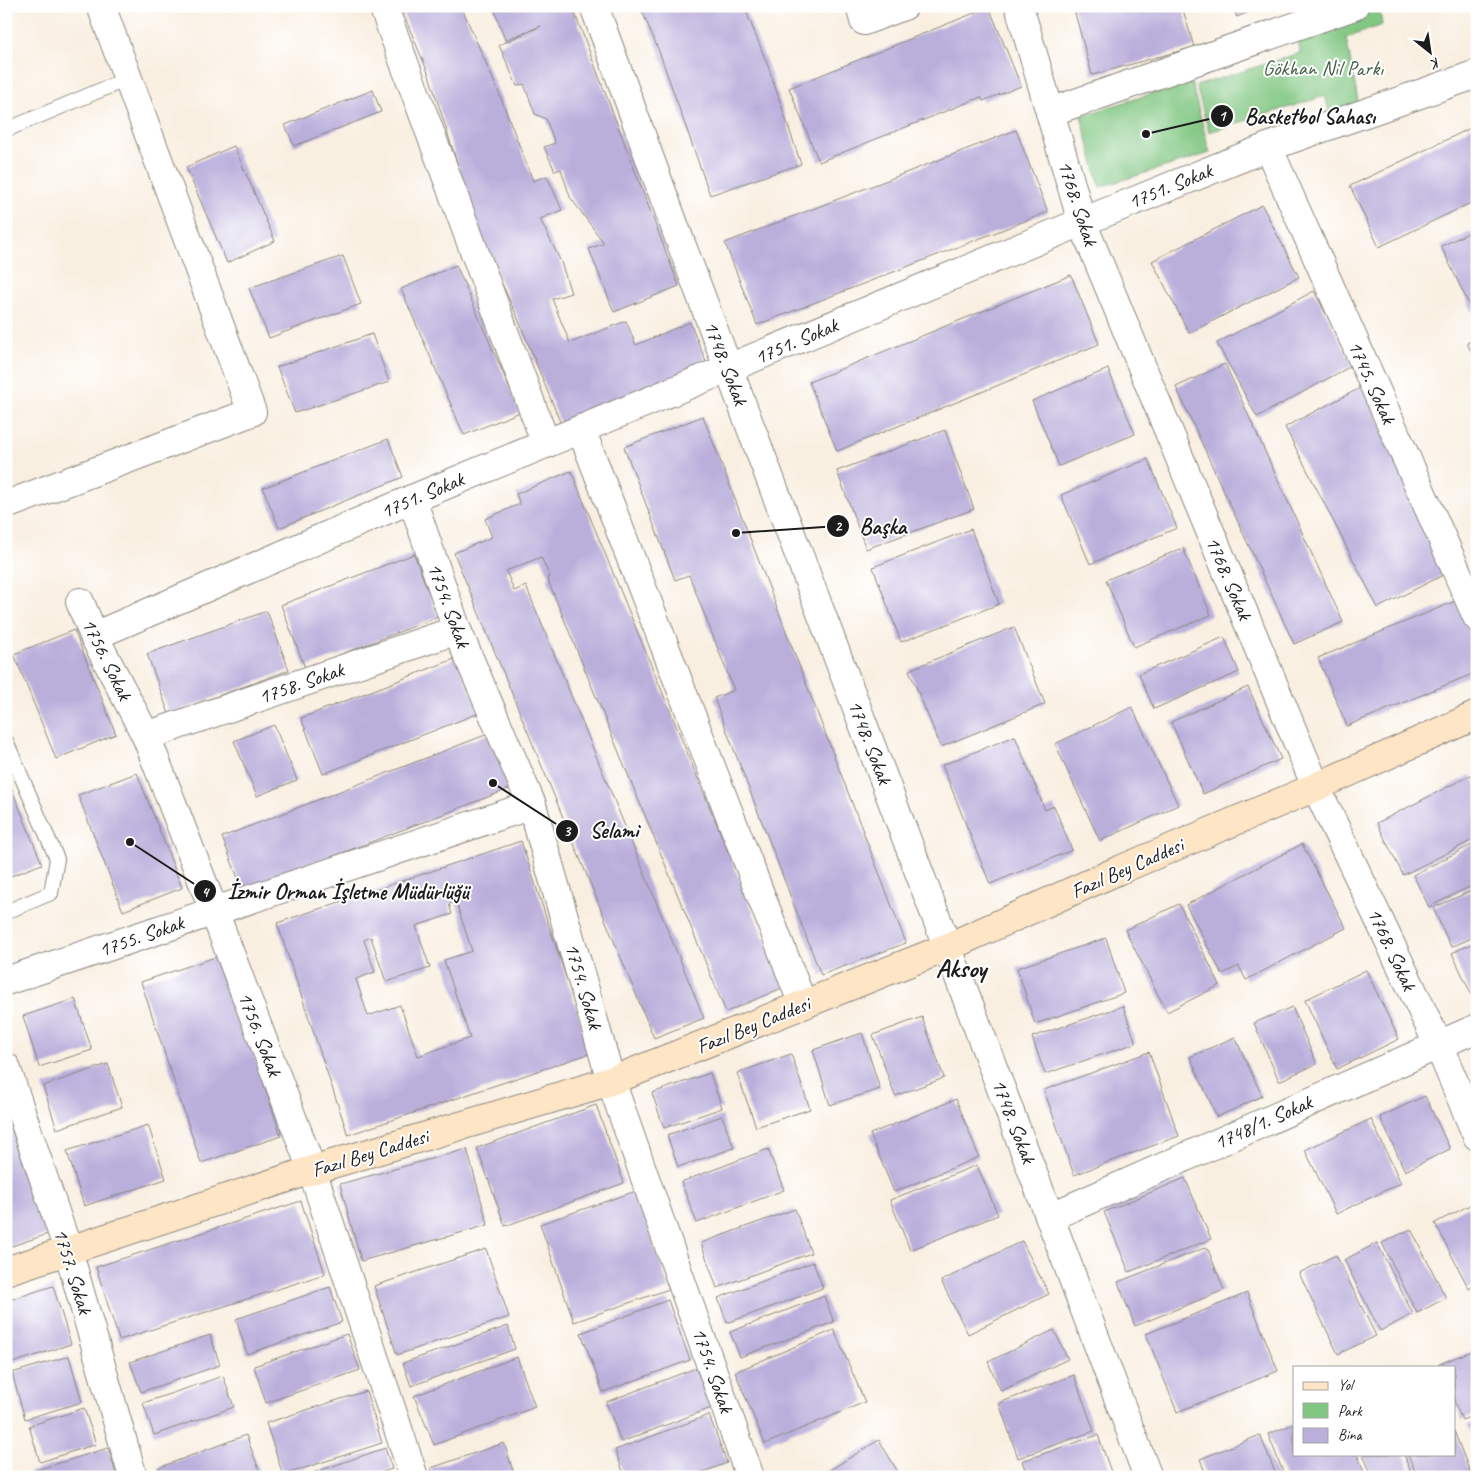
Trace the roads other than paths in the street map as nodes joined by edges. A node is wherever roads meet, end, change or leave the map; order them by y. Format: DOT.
graph roads {
  1 [pos="101,6"];
  2 [pos="383,6"];
  3 [pos="594,6"];
  4 [pos="860,6"];
  5 [pos="904,6"];
  6 [pos="1019,6"];
  7 [pos="1354,6"];
  8 [pos="1477,74"];
  9 [pos="127,79"];
  10 [pos="1050,112"];
  11 [pos="6,130"];
  12 [pos="1268,147"];
  13 [pos="1082,222"];
  14 [pos="728,369"];
  15 [pos="580,429"];
  16 [pos="546,444"];
  17 [pos="412,498"];
  18 [pos="6,505"];
  19 [pos="80,602"];
  20 [pos="1477,617"];
  21 [pos="457,630"];
  22 [pos="94,636"];
  23 [pos="1477,715"];
  24 [pos="146,736"];
  25 [pos="6,741"];
  26 [pos="1316,787"];
  27 [pos="532,805"];
  28 [pos="214,911"];
  29 [pos="6,912"];
  30 [pos="948,948"];
  31 [pos="6,981"];
  32 [pos="803,1005"];
  33 [pos="1477,1028"];
  34 [pos="1438,1044"];
  35 [pos="6,1067"];
  36 [pos="611,1081"];
  37 [pos="1477,1136"];
  38 [pos="312,1170"];
  39 [pos="1050,1217"];
  40 [pos="68,1250"];
  41 [pos="6,1271"];
  42 [pos="132,1477"];
  43 [pos="414,1477"];
  44 [pos="750,1477"];
  45 [pos="1148,1477"];
  1 -- 9 [label="street"];
  2 -- 16 [label="street"];
  3 -- 14 [label="street, 1748. Sokak"];
  4 -- 5 [label="street"];
  6 -- 10 [label="street, 1768. Sokak"];
  7 -- 10 [label="street"];
  8 -- 12 [label="street, 1751. Sokak"];
  9 -- 11 [label="lane"];
  9 -- 18 [label="street"];
  10 -- 13 [label="street, 1768. Sokak"];
  12 -- 13 [label="street, 1751. Sokak"];
  12 -- 20 [label="street, 1745. Sokak"];
  13 -- 14 [label="street, 1751. Sokak"];
  13 -- 26 [label="street, 1768. Sokak"];
  14 -- 15 [label="street, 1751. Sokak"];
  14 -- 30 [label="street, 1748. Sokak"];
  15 -- 16 [label="street, 1751. Sokak"];
  15 -- 32 [label="street"];
  16 -- 17 [label="street, 1751. Sokak"];
  17 -- 21 [label="street, 1754. Sokak"];
  17 -- 22 [label="street, 1751. Sokak"];
  19 -- 22 [label="street, 1756. Sokak"];
  21 -- 24 [label="street, 1758. Sokak"];
  21 -- 27 [label="street, 1754. Sokak"];
  22 -- 24 [label="street, 1756. Sokak"];
  23 -- 26 [label="street, Fazıl Bey Caddesi"];
  24 -- 28 [label="street, 1756. Sokak"];
  25 -- 29 [label="lane"];
  26 -- 30 [label="street, Fazıl Bey Caddesi"];
  26 -- 34 [label="street, 1768. Sokak"];
  27 -- 28 [label="street, 1755. Sokak"];
  27 -- 36 [label="street, 1754. Sokak"];
  28 -- 31 [label="street, 1755. Sokak"];
  28 -- 38 [label="street, 1756. Sokak"];
  30 -- 32 [label="street, Fazıl Bey Caddesi"];
  30 -- 39 [label="street, 1748. Sokak"];
  32 -- 36 [label="street, Fazıl Bey Caddesi"];
  33 -- 34 [label="street, 1748/1. Sokak"];
  34 -- 37 [label="street, 1768. Sokak"];
  34 -- 39 [label="street, 1748/1. Sokak"];
  35 -- 40 [label="street, 1757. Sokak"];
  36 -- 38 [label="street, Fazıl Bey Caddesi"];
  36 -- 44 [label="street, 1754. Sokak"];
  38 -- 40 [label="street, Fazıl Bey Caddesi"];
  38 -- 43 [label="street, 1756. Sokak"];
  39 -- 45 [label="street, 1748. Sokak"];
  40 -- 41 [label="street, Fazıl Bey Caddesi"];
  40 -- 42 [label="street, 1757. Sokak"];
}
